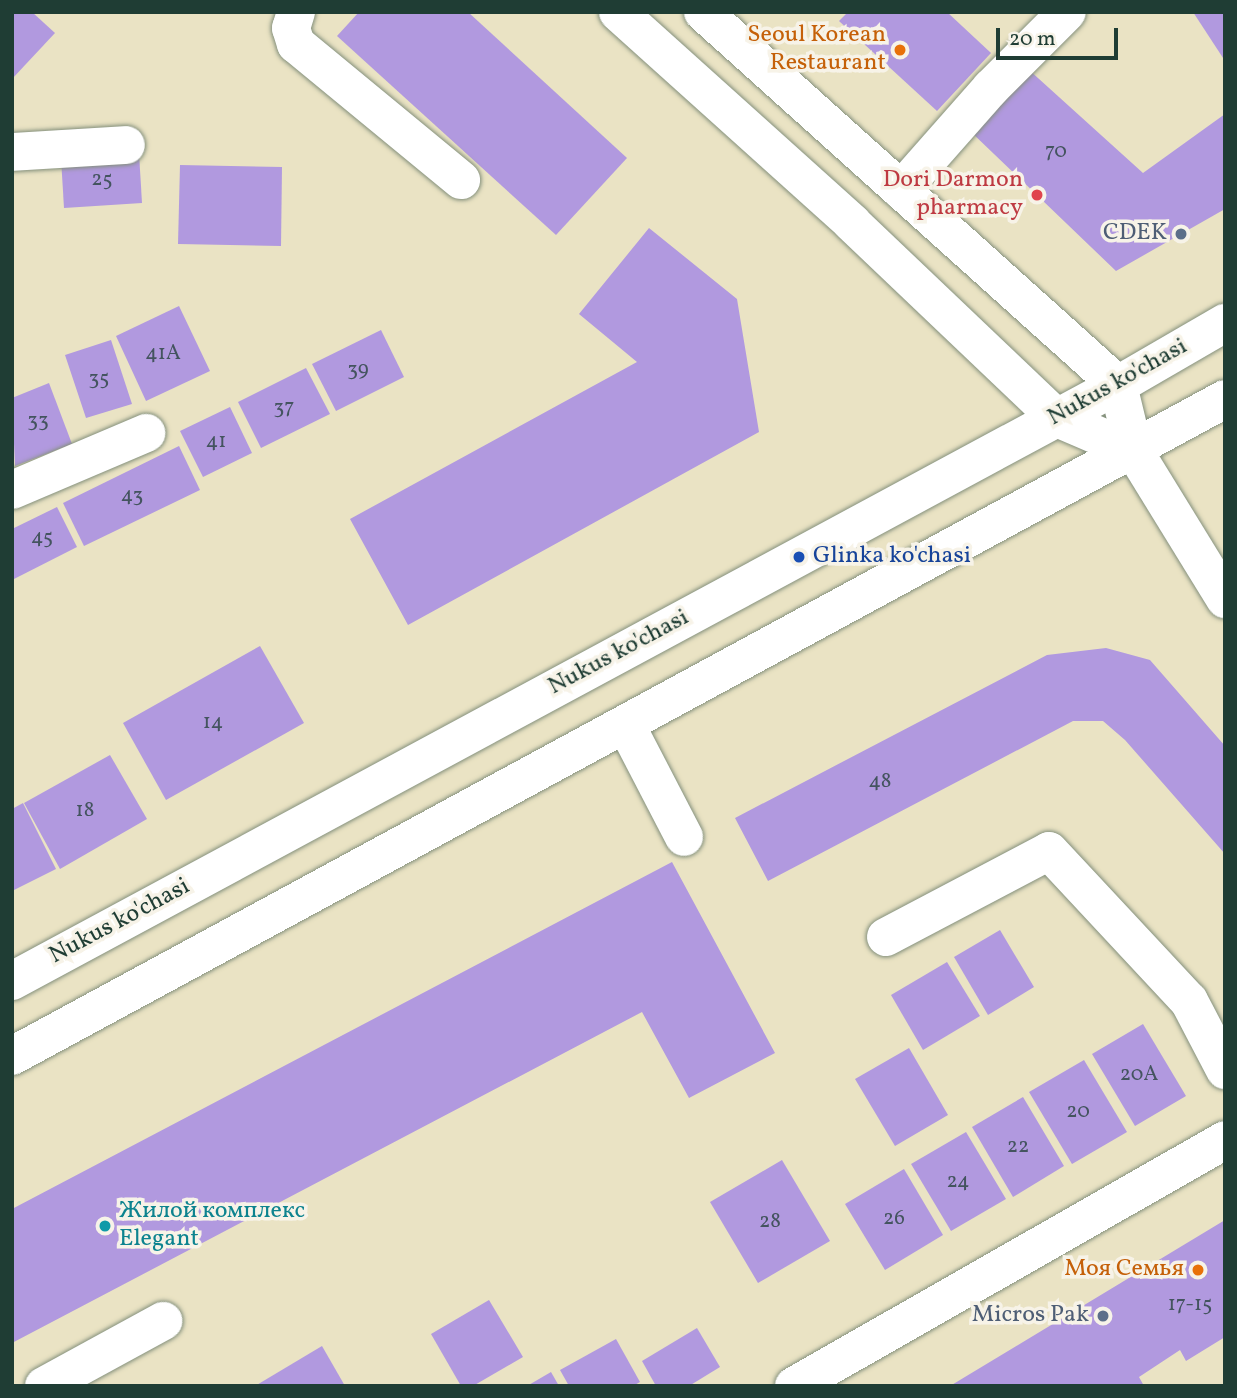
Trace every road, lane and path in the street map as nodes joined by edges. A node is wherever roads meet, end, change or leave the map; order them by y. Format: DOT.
graph roads {
  1 [pos="296,12"];
  2 [pos="618,12"];
  3 [pos="703,12"];
  4 [pos="1068,12"];
  5 [pos="126,145"];
  6 [pos="12,152"];
  7 [pos="461,180"];
  8 [pos="901,190"];
  9 [pos="1225,323"];
  10 [pos="1118,385"];
  11 [pos="1225,400"];
  12 [pos="1057,418"];
  13 [pos="146,433"];
  14 [pos="1134,451"];
  15 [pos="12,490"];
  16 [pos="1225,599"];
  17 [pos="626,725"];
  18 [pos="684,837"];
  19 [pos="886,937"];
  20 [pos="12,981"];
  21 [pos="12,1056"];
  22 [pos="1225,1070"];
  23 [pos="1225,1140"];
  24 [pos="163,1321"];
  25 [pos="44,1386"];
  26 [pos="794,1386"];
  1 -- 7 [label="main road"];
  2 -- 12 [label="main road"];
  3 -- 8 [label="main road"];
  4 -- 8 [label="main road"];
  5 -- 6 [label="main road"];
  8 -- 10 [label="main road"];
  9 -- 10 [label="main road, Nukus ko'chasi"];
  10 -- 12 [label="main road, Nukus ko'chasi"];
  10 -- 14 [label="main road"];
  11 -- 14 [label="main road"];
  12 -- 14 [label="main road"];
  12 -- 20 [label="main road, Nukus ko'chasi"];
  13 -- 15 [label="main road"];
  14 -- 16 [label="main road"];
  14 -- 17 [label="main road"];
  17 -- 18 [label="main road"];
  17 -- 21 [label="main road"];
  19 -- 22 [label="main road"];
  23 -- 26 [label="main road"];
  24 -- 25 [label="main road"];
}
